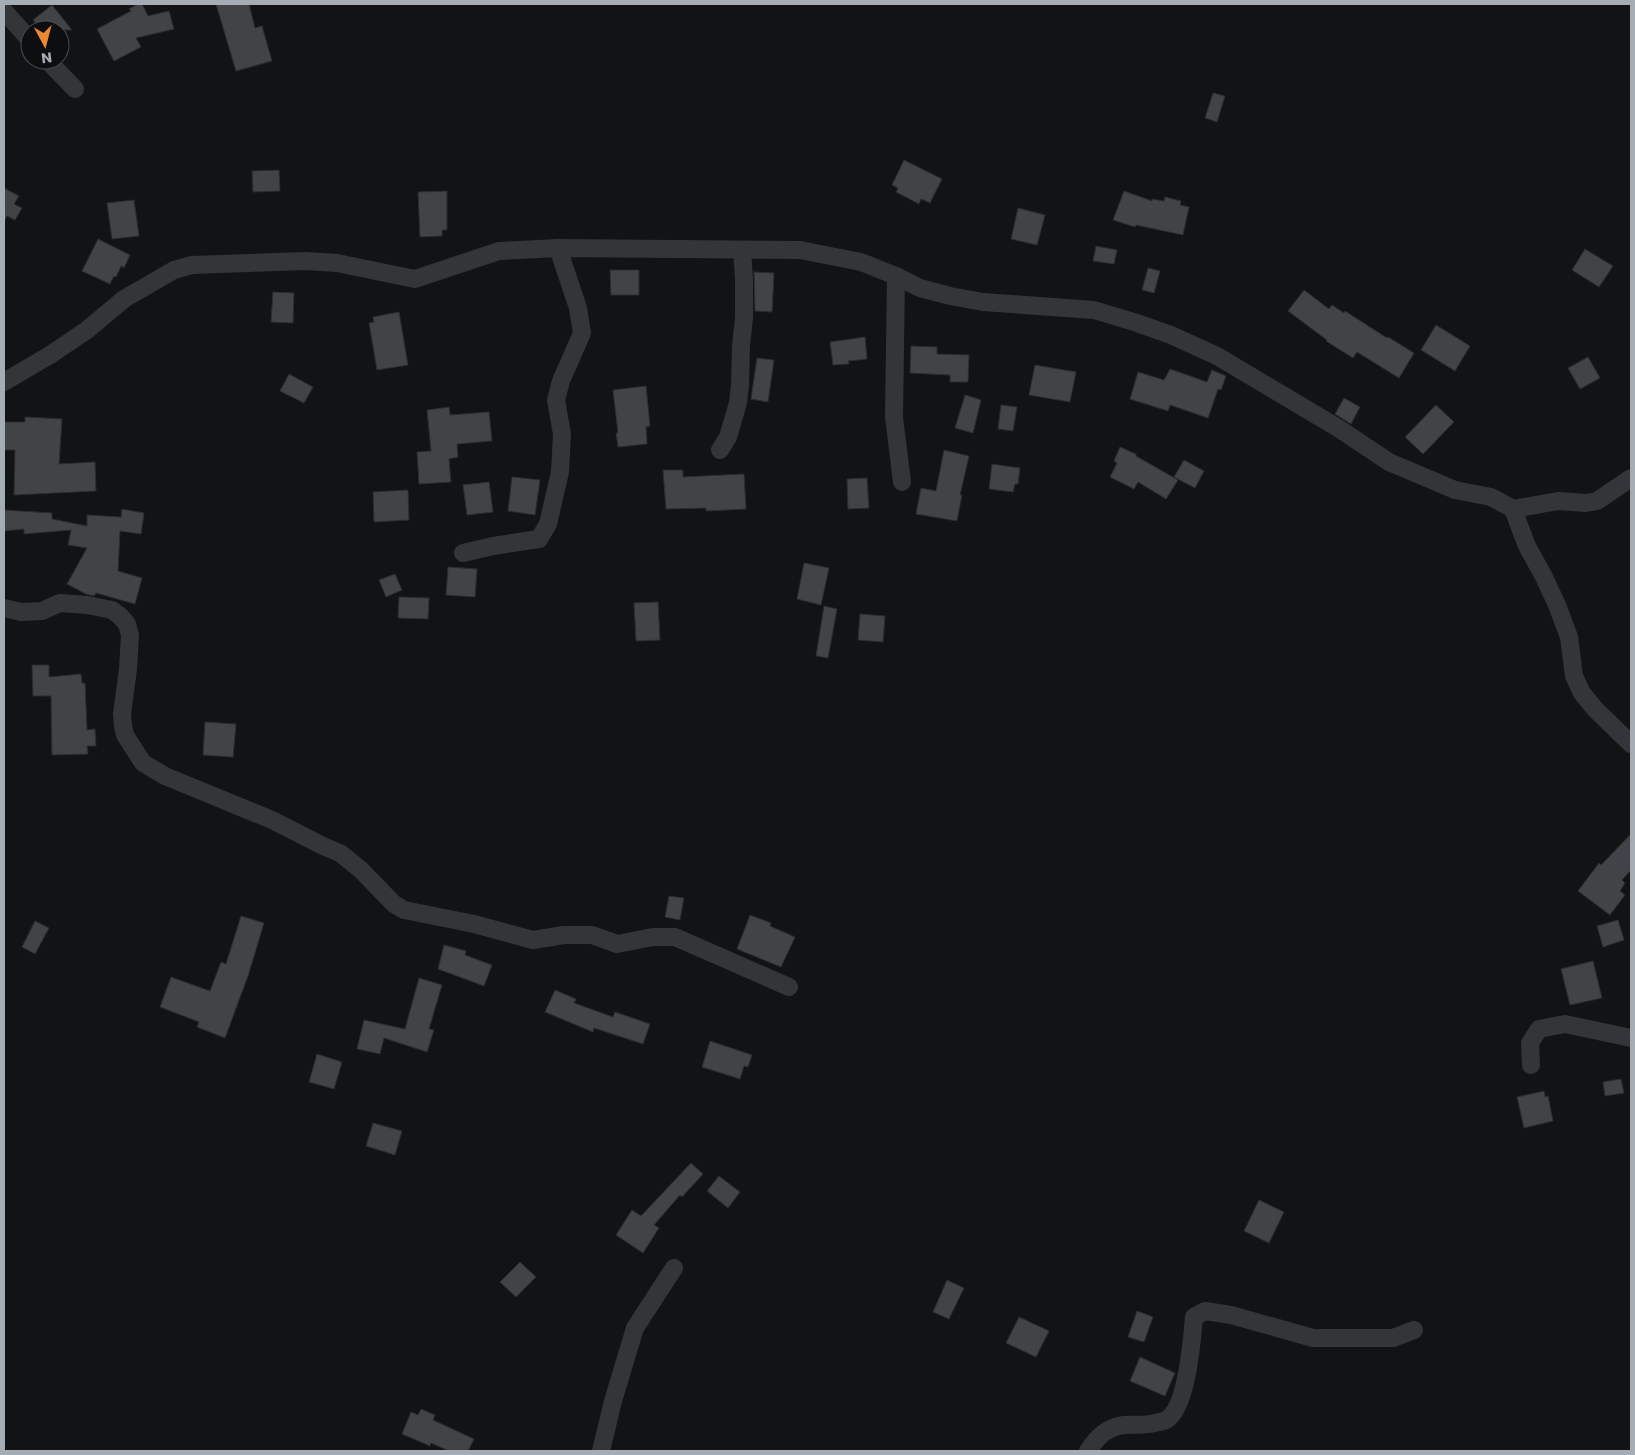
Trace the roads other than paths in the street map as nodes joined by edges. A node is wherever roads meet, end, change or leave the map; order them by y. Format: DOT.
graph roads {
  1 [pos="4,11"];
  2 [pos="20,29"];
  3 [pos="57,70"];
  4 [pos="75,89"];
  5 [pos="558,248"];
  6 [pos="742,250"];
  7 [pos="896,276"];
  8 [pos="4,382"];
  9 [pos="720,450"];
  10 [pos="1631,478"];
  11 [pos="902,482"];
  12 [pos="1513,509"];
  13 [pos="463,553"];
  14 [pos="4,608"];
  15 [pos="1631,744"];
  16 [pos="789,987"];
  17 [pos="1631,1038"];
  18 [pos="1531,1065"];
  19 [pos="674,1268"];
  20 [pos="1414,1330"];
  21 [pos="601,1451"];
  22 [pos="1088,1451"];
  1 -- 2 [label="street"];
  3 -- 4 [label="street"];
  5 -- 6 [label="street"];
  5 -- 8 [label="street"];
  5 -- 13 [label="street"];
  6 -- 7 [label="street"];
  6 -- 9 [label="street"];
  7 -- 11 [label="street"];
  7 -- 12 [label="street"];
  10 -- 12 [label="street"];
  12 -- 15 [label="street"];
  14 -- 16 [label="street"];
  17 -- 18 [label="street"];
  19 -- 21 [label="street"];
  20 -- 22 [label="street"];
}
